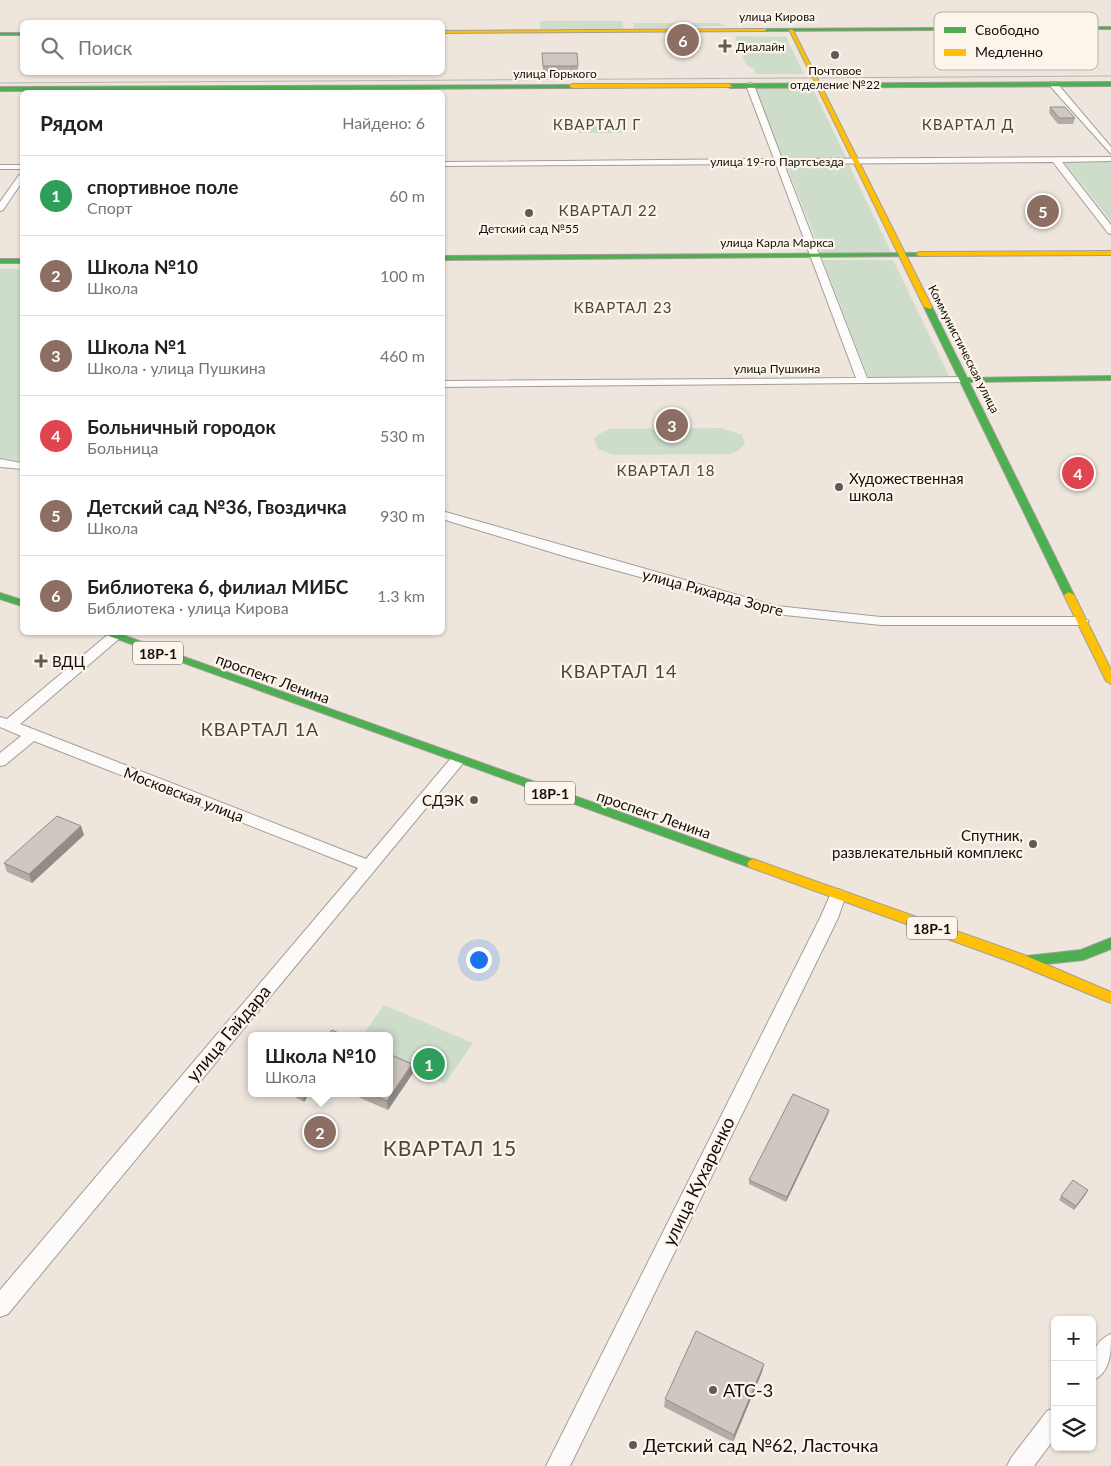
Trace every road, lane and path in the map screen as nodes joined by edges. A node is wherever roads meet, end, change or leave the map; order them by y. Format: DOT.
graph roads {
  1 [pos="1098,28"];
  2 [pos="1111,28"];
  3 [pos="934,29"];
  4 [pos="791,30"];
  5 [pos="445,32"];
  6 [pos="0,34"];
  7 [pos="20,34"];
  8 [pos="1053,84"];
  9 [pos="1111,84"];
  10 [pos="750,85"];
  11 [pos="819,85"];
  12 [pos="0,89"];
  13 [pos="42,90"];
  14 [pos="422,90"];
  15 [pos="1111,152"];
  16 [pos="1056,160"];
  17 [pos="1111,160"];
  18 [pos="854,161"];
  19 [pos="778,162"];
  20 [pos="445,164"];
  21 [pos="20,166"];
  22 [pos="0,167"];
  23 [pos="20,180"];
  24 [pos="0,208"];
  25 [pos="1111,231"];
  26 [pos="1111,253"];
  27 [pos="901,255"];
  28 [pos="814,256"];
  29 [pos="445,258"];
  30 [pos="20,261"];
  31 [pos="0,262"];
  32 [pos="1111,378"];
  33 [pos="965,380"];
  34 [pos="864,381"];
  35 [pos="445,384"];
  36 [pos="0,463"];
  37 [pos="20,466"];
  38 [pos="445,516"];
  39 [pos="0,596"];
  40 [pos="20,602"];
  41 [pos="1082,621"];
  42 [pos="111,635"];
  43 [pos="115,635"];
  44 [pos="1111,681"];
  45 [pos="4,724"];
  46 [pos="31,735"];
  47 [pos="457,760"];
  48 [pos="0,761"];
  49 [pos="368,866"];
  50 [pos="838,895"];
  51 [pos="1111,943"];
  52 [pos="1026,962"];
  53 [pos="1111,998"];
  54 [pos="0,1307"];
  55 [pos="1111,1345"];
  56 [pos="1096,1365"];
  57 [pos="1051,1424"];
  58 [pos="558,1466"];
  59 [pos="1019,1466"];
  1 -- 2 [label="street, улица Кирова"];
  3 -- 4 [label="street, улица Кирова"];
  4 -- 5 [label="street, улица Кирова"];
  4 -- 11 [label="street, Коммунистическая улица"];
  6 -- 7 [label="street"];
  8 -- 9 [label="street, улица Горького"];
  8 -- 11 [label="street, улица Горького"];
  8 -- 15 [label="street"];
  10 -- 11 [label="street, улица Горького"];
  10 -- 14 [label="street, улица Горького"];
  10 -- 19 [label="street"];
  11 -- 18 [label="street, Коммунистическая улица"];
  12 -- 13 [label="street, улица Горького"];
  16 -- 17 [label="street, улица 19-го Партсъезда"];
  16 -- 18 [label="street, улица 19-го Партсъезда"];
  16 -- 25 [label="street"];
  18 -- 19 [label="street, улица 19-го Партсъезда"];
  18 -- 27 [label="street, Коммунистическая улица"];
  19 -- 20 [label="street, улица 19-го Партсъезда"];
  19 -- 28 [label="street"];
  21 -- 22 [label="street"];
  23 -- 24 [label="street"];
  26 -- 27 [label="street, улица Карла Маркса"];
  27 -- 28 [label="street, улица Карла Маркса"];
  27 -- 33 [label="street, Коммунистическая улица"];
  28 -- 29 [label="street, улица Карла Маркса"];
  28 -- 34 [label="street"];
  30 -- 31 [label="street"];
  32 -- 33 [label="street, улица Пушкина"];
  33 -- 34 [label="street, улица Пушкина"];
  33 -- 41 [label="street, Коммунистическая улица"];
  34 -- 35 [label="street, улица Пушкина"];
  36 -- 37 [label="street"];
  38 -- 41 [label="street, улица Рихарда Зорге"];
  39 -- 40 [label="street"];
  41 -- 44 [label="street, Коммунистическая улица"];
  42 -- 45 [label="street"];
  43 -- 47 [label="street, проспект Ленина / 18Р-1"];
  45 -- 46 [label="street, Московская улица"];
  46 -- 48 [label="street"];
  46 -- 49 [label="street, Московская улица"];
  47 -- 49 [label="street, улица Гайдара"];
  47 -- 50 [label="street, проспект Ленина / 18Р-1"];
  49 -- 54 [label="street, улица Гайдара"];
  50 -- 52 [label="street, проспект Ленина / 18Р-1"];
  50 -- 58 [label="street, улица Кухаренко"];
  51 -- 52 [label="street, проспект Ленина / 18Р-1"];
  52 -- 53 [label="street, проспект Ленина / 18Р-1"];
  55 -- 56 [label="street"];
  57 -- 59 [label="street"];
}
